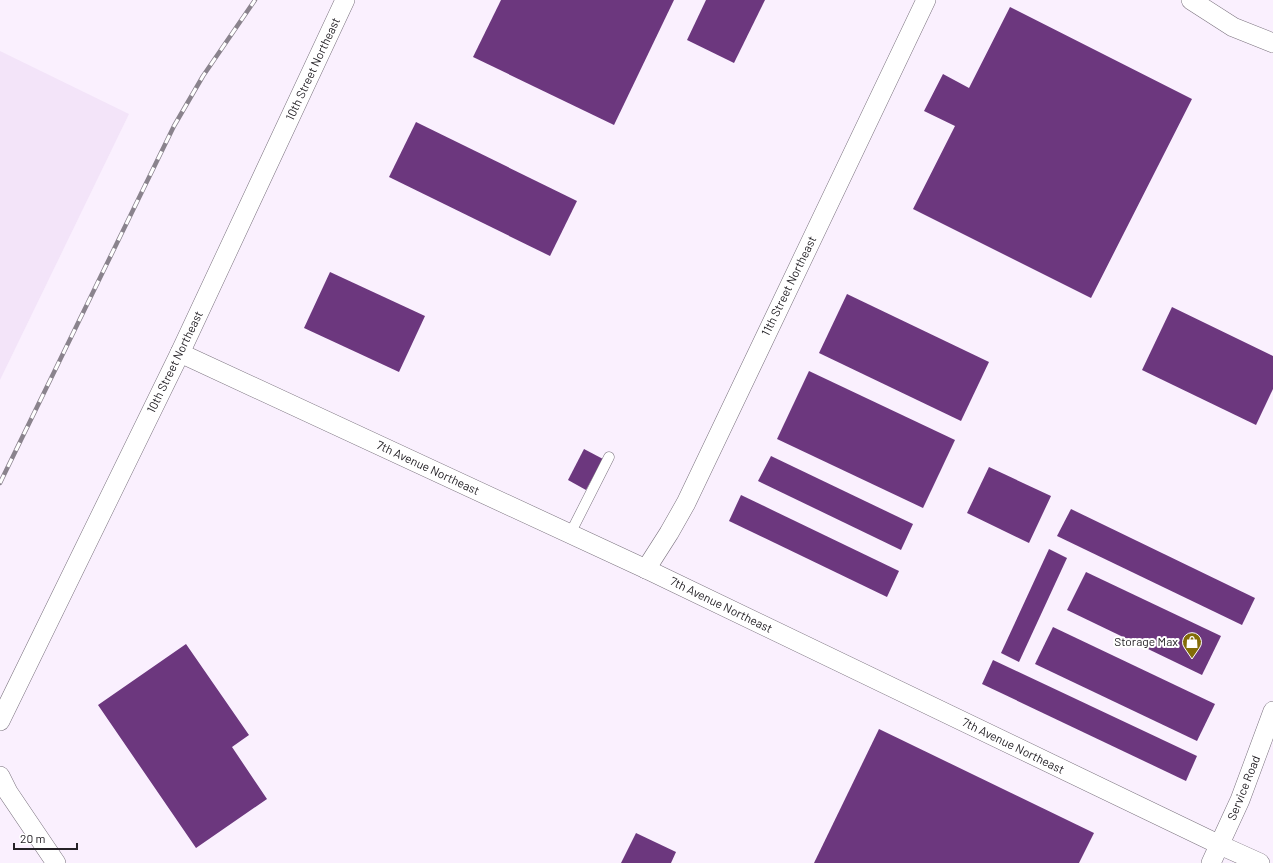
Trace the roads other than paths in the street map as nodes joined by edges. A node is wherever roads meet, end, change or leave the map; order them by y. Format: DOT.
graph roads {
  1 [pos="345,0"];
  2 [pos="926,0"];
  3 [pos="1191,0"];
  4 [pos="1273,43"];
  5 [pos="180,353"];
  6 [pos="609,457"];
  7 [pos="570,534"];
  8 [pos="646,569"];
  9 [pos="1273,711"];
  10 [pos="0,721"];
  11 [pos="0,776"];
  12 [pos="1220,845"];
  13 [pos="56,863"];
  14 [pos="1211,863"];
  15 [pos="1260,863"];
  1 -- 5 [label="street, 10th Street Northeast"];
  2 -- 8 [label="street, 11th Street Northeast"];
  3 -- 4 [label="street"];
  5 -- 7 [label="street, 7th Avenue Northeast"];
  5 -- 10 [label="street, 10th Street Northeast"];
  6 -- 7 [label="lane"];
  7 -- 8 [label="street, 7th Avenue Northeast"];
  8 -- 12 [label="street, 7th Avenue Northeast"];
  9 -- 12 [label="street, Service Road"];
  11 -- 13 [label="street"];
  12 -- 14 [label="street, Service Road"];
  12 -- 15 [label="street, 7th Avenue Northeast"];
}
